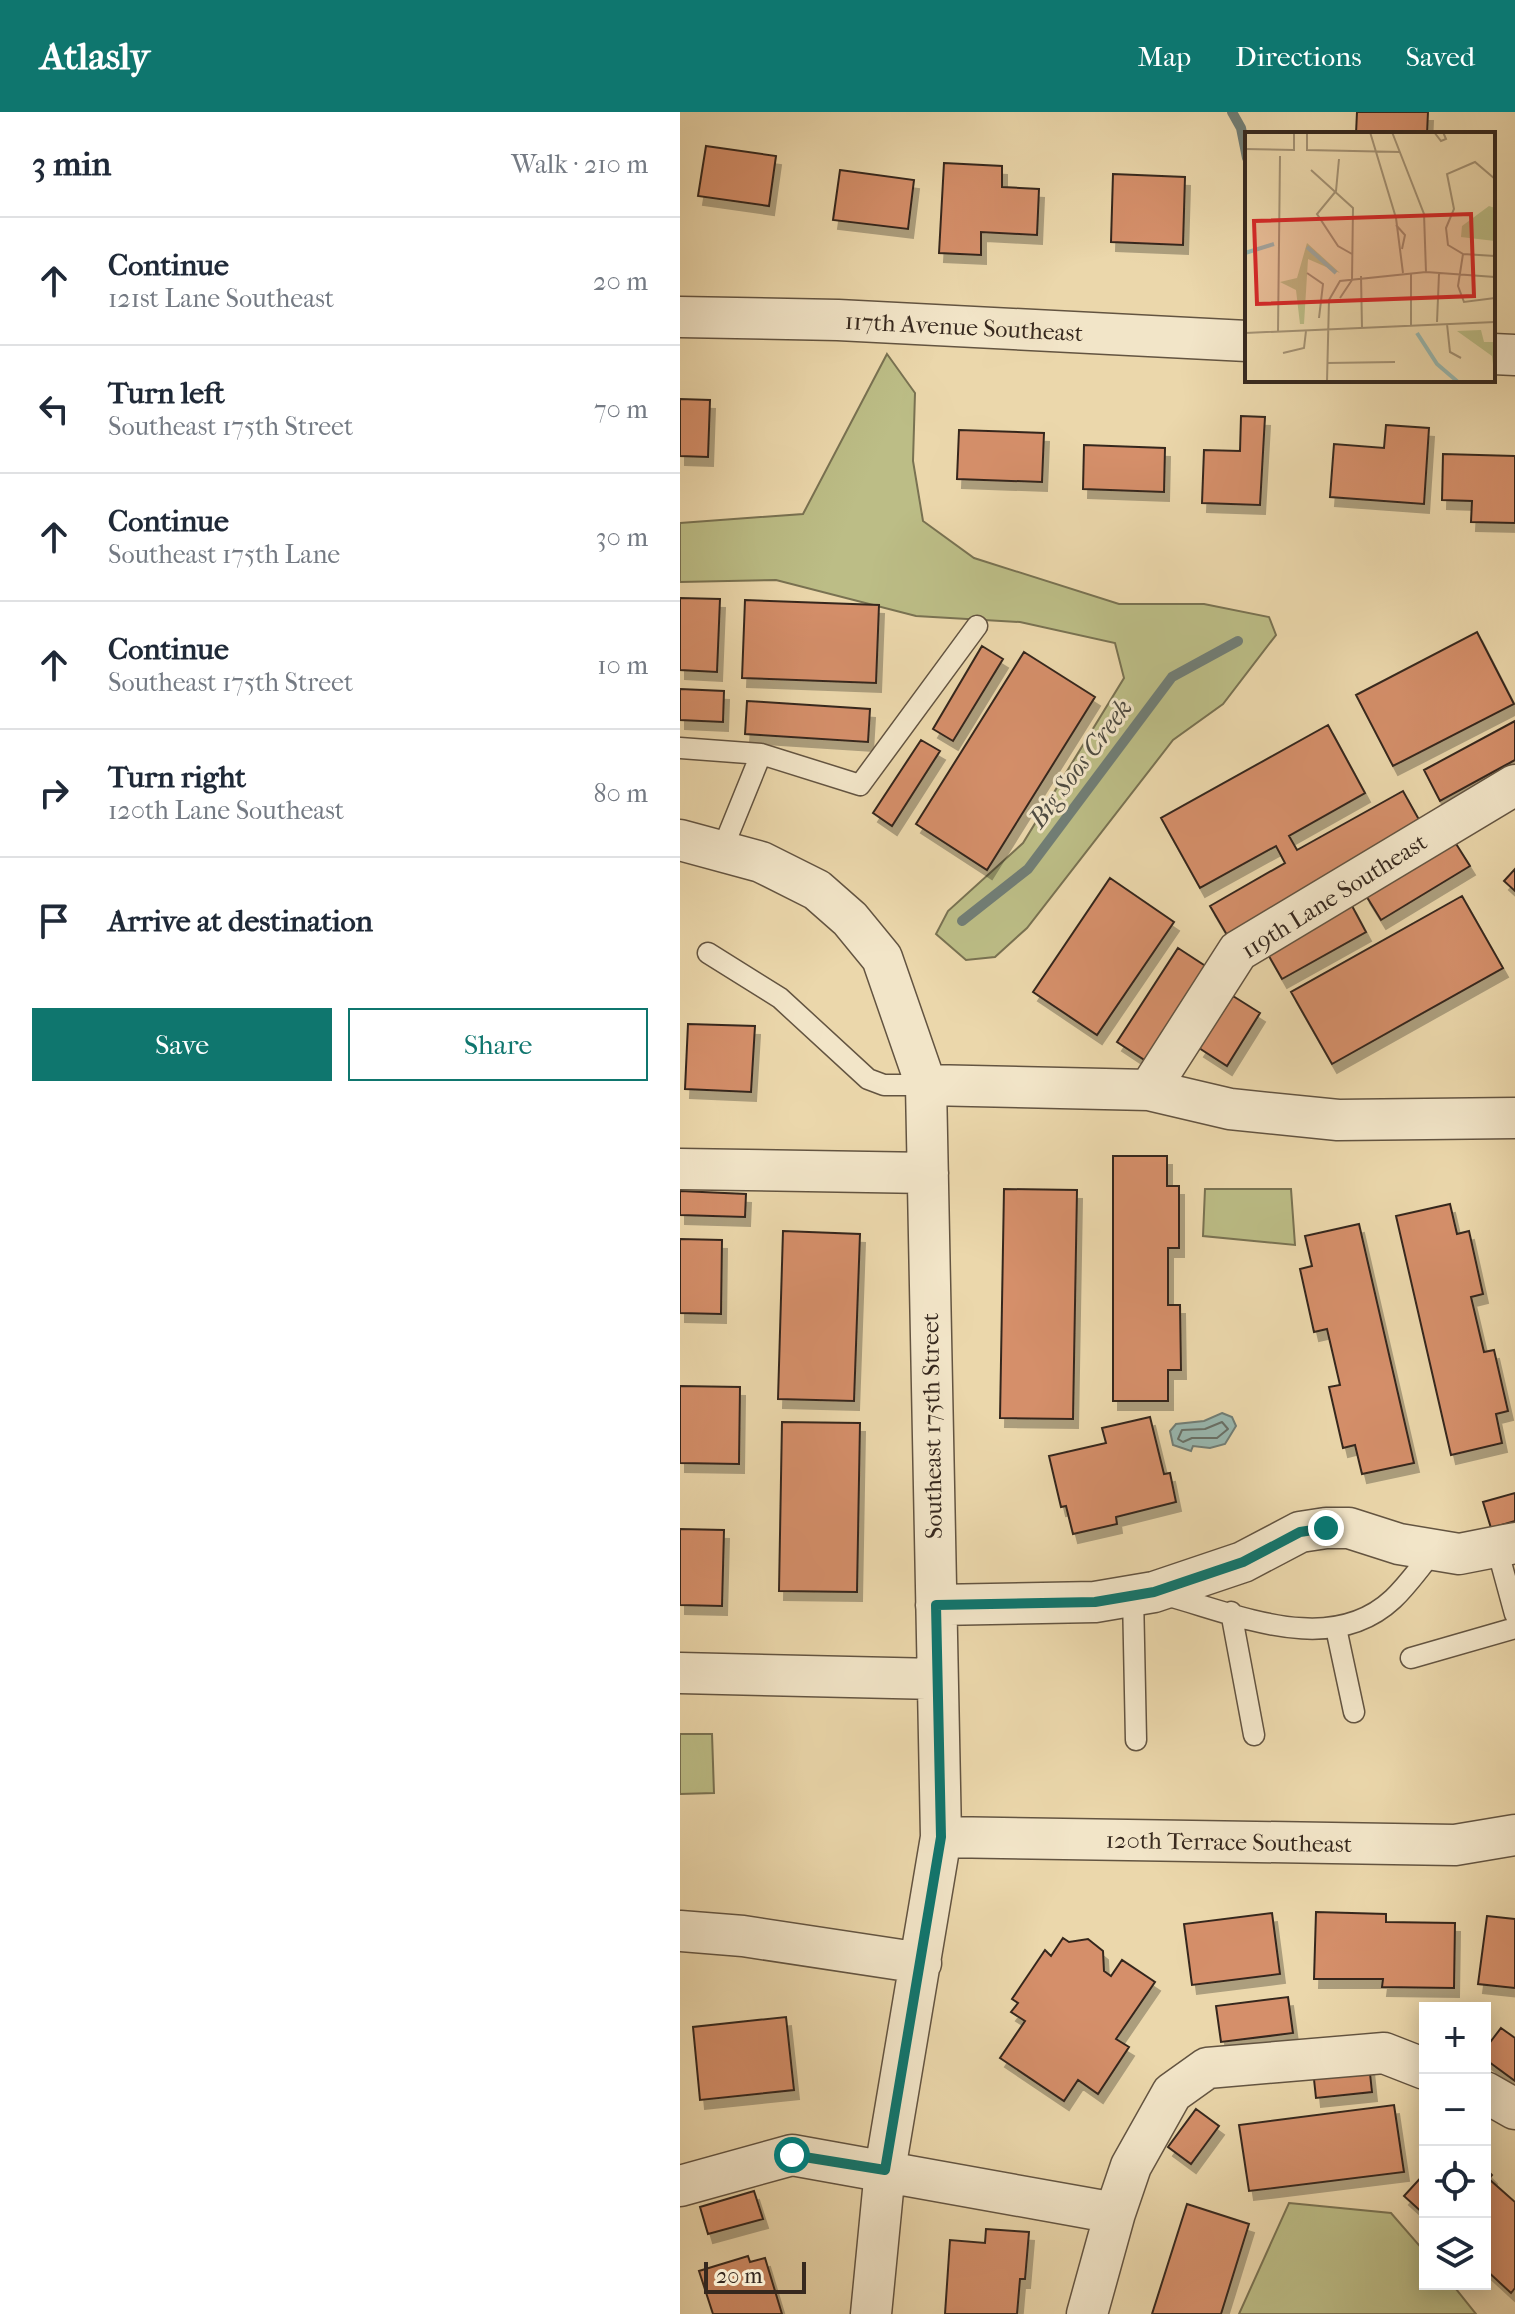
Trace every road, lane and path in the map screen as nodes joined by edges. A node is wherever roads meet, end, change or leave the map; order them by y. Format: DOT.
graph roads {
  1 [pos="680,317"];
  2 [pos="1245,341"];
  3 [pos="1495,354"];
  4 [pos="1515,355"];
  5 [pos="977,626"];
  6 [pos="680,748"];
  7 [pos="761,754"];
  8 [pos="1515,785"];
  9 [pos="680,840"];
  10 [pos="722,850"];
  11 [pos="708,953"];
  12 [pos="926,1085"];
  13 [pos="1149,1090"];
  14 [pos="1515,1118"];
  15 [pos="680,1169"];
  16 [pos="928,1173"];
  17 [pos="1506,1546"];
  18 [pos="1433,1552"];
  19 [pos="1143,1594"];
  20 [pos="936,1605"];
  21 [pos="1231,1612"];
  22 [pos="1515,1614"];
  23 [pos="1336,1628"];
  24 [pos="1515,1628"];
  25 [pos="1411,1658"];
  26 [pos="680,1673"];
  27 [pos="937,1679"];
  28 [pos="1354,1712"];
  29 [pos="1254,1735"];
  30 [pos="1136,1740"];
  31 [pos="1515,1835"];
  32 [pos="941,1837"];
  33 [pos="680,1931"];
  34 [pos="921,1963"];
  35 [pos="1419,2067"];
  36 [pos="1491,2095"];
  37 [pos="1515,2109"];
  38 [pos="885,2170"];
  39 [pos="680,2186"];
  40 [pos="1115,2213"];
  41 [pos="871,2314"];
  42 [pos="1087,2314"];
  1 -- 2 [label="street, 117th Avenue Southeast"];
  3 -- 4 [label="street"];
  5 -- 7 [label="lane"];
  6 -- 7 [label="lane"];
  7 -- 10 [label="lane"];
  8 -- 13 [label="street, 119th Lane Southeast"];
  9 -- 10 [label="street, Southeast 175th Street"];
  10 -- 12 [label="street, Southeast 175th Street"];
  11 -- 12 [label="lane"];
  12 -- 13 [label="street"];
  12 -- 16 [label="street, Southeast 175th Street"];
  13 -- 14 [label="street"];
  15 -- 16 [label="street"];
  16 -- 20 [label="street, Southeast 175th Street"];
  17 -- 18 [label="street"];
  17 -- 22 [label="lane"];
  18 -- 19 [label="street"];
  18 -- 23 [label="lane"];
  19 -- 20 [label="street"];
  19 -- 21 [label="lane"];
  19 -- 30 [label="lane"];
  20 -- 27 [label="street, Southeast 175th Street"];
  21 -- 23 [label="lane"];
  21 -- 29 [label="lane"];
  23 -- 28 [label="lane"];
  24 -- 25 [label="lane"];
  26 -- 27 [label="street"];
  27 -- 32 [label="street, Southeast 175th Street"];
  31 -- 32 [label="street, 120th Terrace Southeast"];
  32 -- 34 [label="street"];
  33 -- 34 [label="street"];
  34 -- 38 [label="street"];
  35 -- 40 [label="street"];
  36 -- 37 [label="street"];
  38 -- 39 [label="street"];
  38 -- 40 [label="street"];
  38 -- 41 [label="street"];
  40 -- 42 [label="street"];
}
